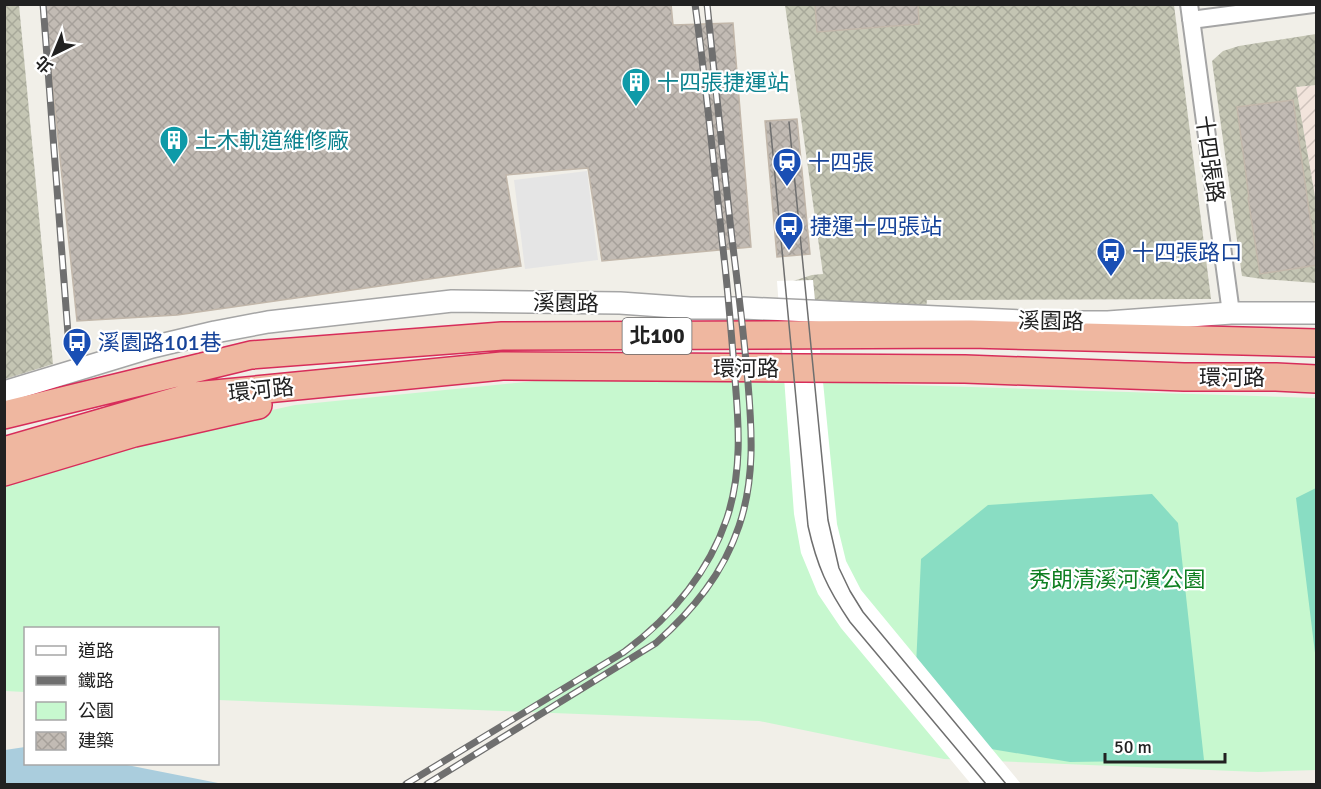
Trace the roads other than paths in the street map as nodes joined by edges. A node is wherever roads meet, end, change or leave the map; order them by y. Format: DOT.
graph roads {
  1 [pos="1313,4"];
  2 [pos="1190,12"];
  3 [pos="1231,313"];
  4 [pos="1317,313"];
  5 [pos="1317,343"];
  6 [pos="1317,374"];
  7 [pos="395,377"];
  8 [pos="1276,377"];
  9 [pos="1317,379"];
  10 [pos="4,392"];
  11 [pos="4,415"];
  12 [pos="4,451"];
  13 [pos="4,472"];
  1 -- 2 [label="street"];
  2 -- 3 [label="street, 十四張路"];
  3 -- 4 [label="street, 溪園路"];
  3 -- 10 [label="street, 溪園路"];
  5 -- 11 [label="highway, 環河路 / 北100"];
  6 -- 8 [label="highway"];
  7 -- 8 [label="highway, 環河路 / 北100"];
  7 -- 12 [label="highway, 環河路 / 北100"];
  7 -- 13 [label="highway"];
  8 -- 9 [label="highway, 環河路 / 北100"];
}
